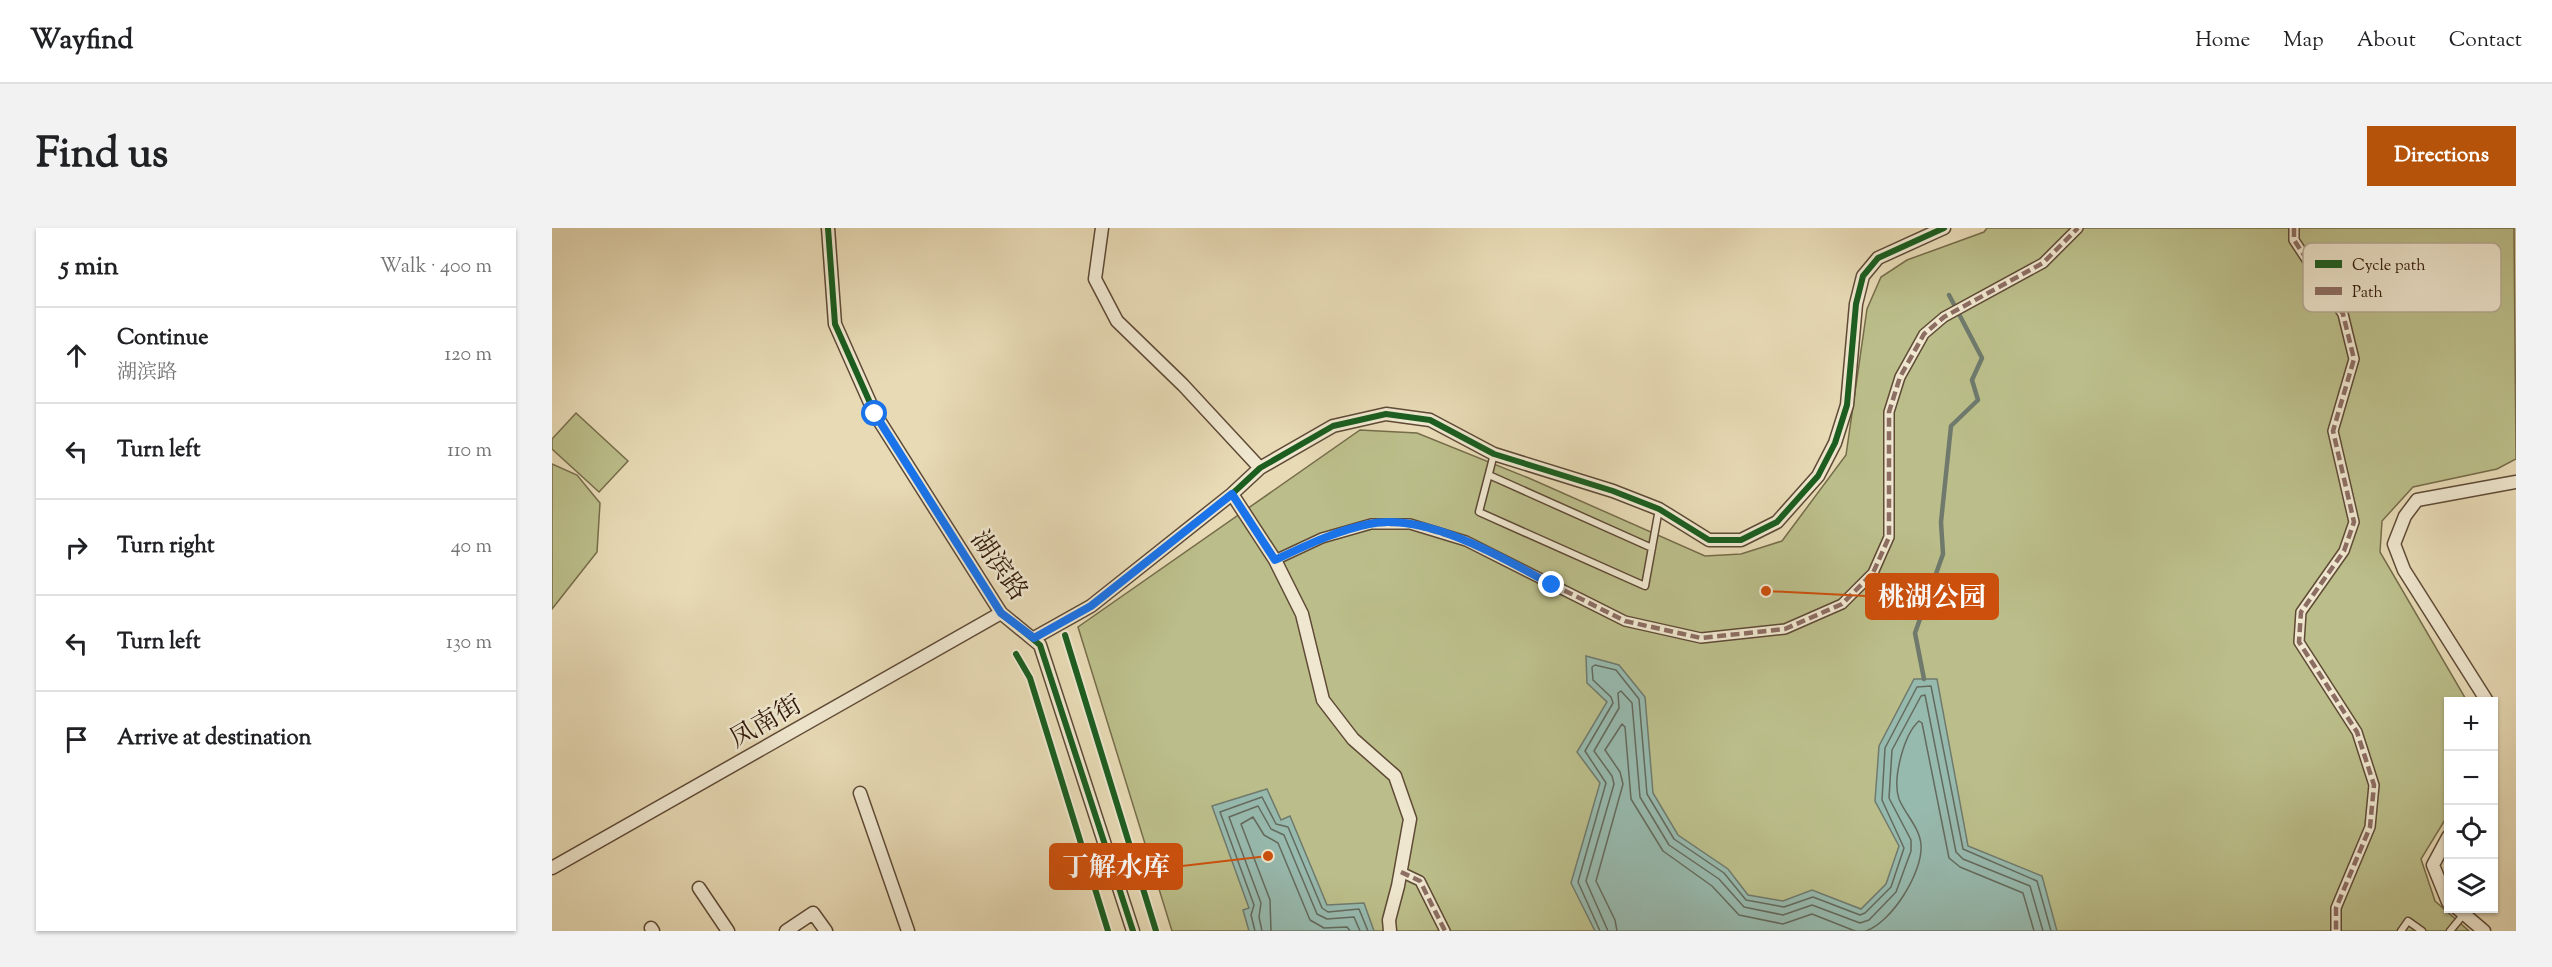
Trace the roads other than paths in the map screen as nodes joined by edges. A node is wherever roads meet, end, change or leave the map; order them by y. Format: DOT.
graph roads {
  1 [pos="828,228"];
  2 [pos="1102,228"];
  3 [pos="1944,228"];
  4 [pos="2078,228"];
  5 [pos="2294,228"];
  6 [pos="2303,254"];
  7 [pos="2342,312"];
  8 [pos="1494,454"];
  9 [pos="1260,468"];
  10 [pos="1489,475"];
  11 [pos="2516,482"];
  12 [pos="1232,494"];
  13 [pos="1659,509"];
  14 [pos="1652,548"];
  15 [pos="1275,560"];
  16 [pos="1001,613"];
  17 [pos="1034,638"];
  18 [pos="2484,697"];
  19 [pos="860,793"];
  20 [pos="2444,844"];
  21 [pos="552,868"];
  22 [pos="1401,872"];
  23 [pos="699,888"];
  24 [pos="2444,892"];
  25 [pos="2459,913"];
  26 [pos="2462,913"];
  27 [pos="728,931"];
  28 [pos="786,931"];
  29 [pos="826,931"];
  30 [pos="908,931"];
  31 [pos="1134,931"];
  32 [pos="1390,931"];
  33 [pos="1445,931"];
  34 [pos="2336,931"];
  35 [pos="2401,931"];
  36 [pos="2422,931"];
  37 [pos="2450,931"];
  38 [pos="2484,931"];
  1 -- 16 [label="street, 湖滨路"];
  2 -- 9 [label="street"];
  3 -- 13 [label="street"];
  4 -- 15 [label="street"];
  5 -- 6 [label="street"];
  7 -- 34 [label="street"];
  8 -- 9 [label="street"];
  8 -- 10 [label="lane"];
  8 -- 13 [label="street"];
  9 -- 12 [label="street"];
  10 -- 14 [label="lane"];
  10 -- 14 [label="lane"];
  11 -- 18 [label="street"];
  12 -- 15 [label="street"];
  12 -- 17 [label="street"];
  13 -- 14 [label="lane"];
  15 -- 22 [label="street"];
  16 -- 17 [label="street, 湖滨路"];
  16 -- 21 [label="street, 凤南街"];
  17 -- 31 [label="street, 湖滨路"];
  19 -- 30 [label="street"];
  20 -- 24 [label="street"];
  22 -- 32 [label="street"];
  22 -- 33 [label="street"];
  23 -- 27 [label="street"];
  25 -- 37 [label="lane"];
  26 -- 38 [label="street"];
  28 -- 29 [label="street"];
  35 -- 36 [label="lane"];
}
